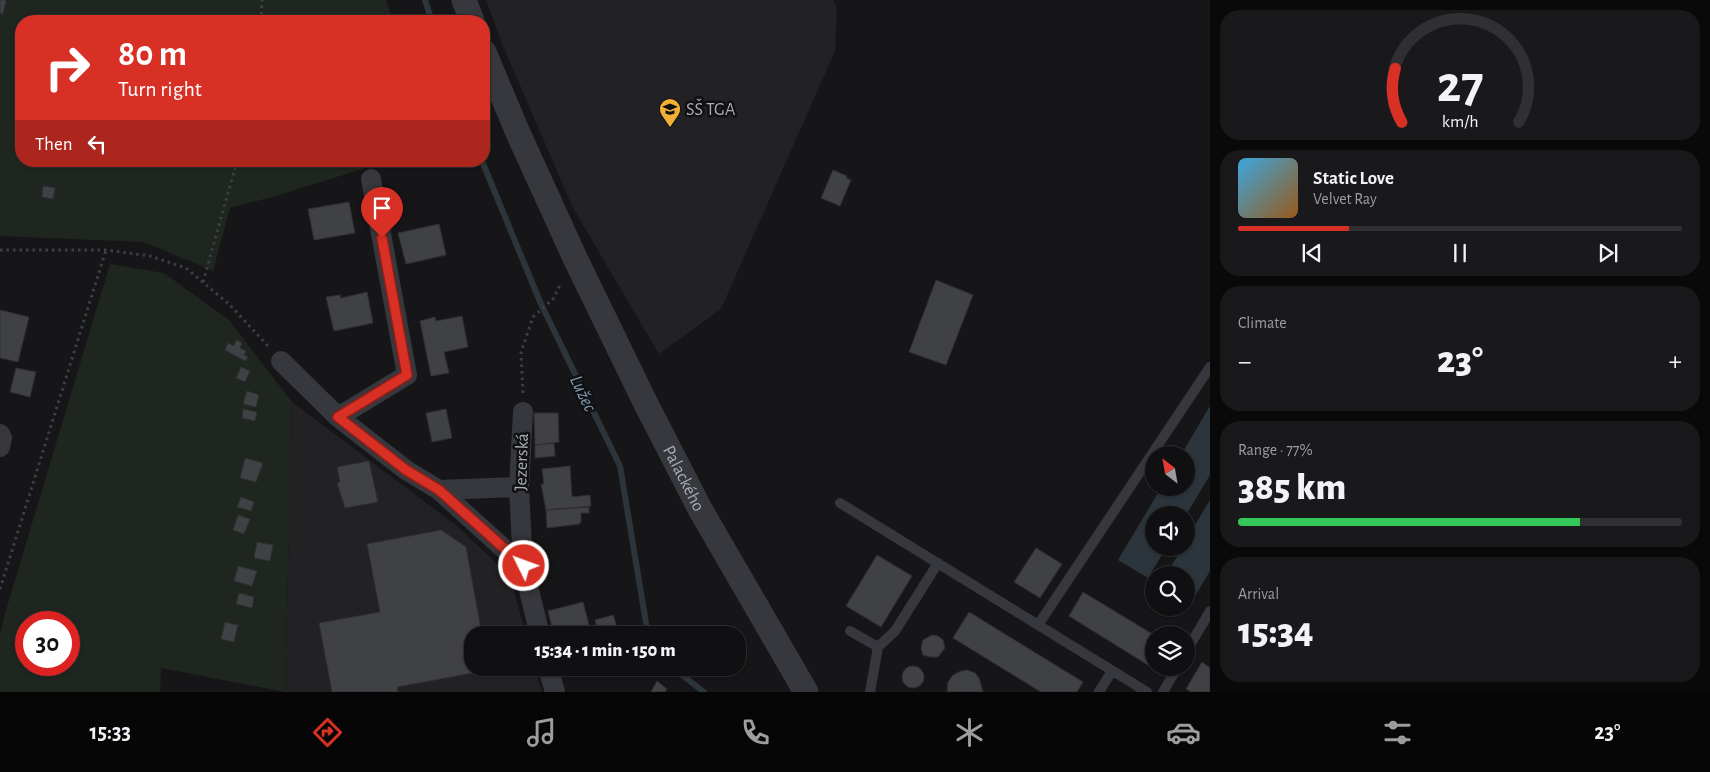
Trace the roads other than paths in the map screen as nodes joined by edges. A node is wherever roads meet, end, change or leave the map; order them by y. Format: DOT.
graph roads {
  1 [pos="464,0"];
  2 [pos="470,15"];
  3 [pos="490,66"];
  4 [pos="371,179"];
  5 [pos="281,361"];
  6 [pos="1210,368"];
  7 [pos="523,412"];
  8 [pos="338,417"];
  9 [pos="0,434"];
  10 [pos="0,446"];
  11 [pos="519,487"];
  12 [pos="439,490"];
  13 [pos="840,503"];
  14 [pos="938,563"];
  15 [pos="524,566"];
  16 [pos="1210,611"];
  17 [pos="1038,625"];
  18 [pos="538,626"];
  19 [pos="850,631"];
  20 [pos="1195,637"];
  21 [pos="878,647"];
  22 [pos="1112,671"];
  23 [pos="550,676"];
  24 [pos="1172,676"];
  25 [pos="555,692"];
  26 [pos="806,692"];
  27 [pos="870,692"];
  28 [pos="1099,692"];
  29 [pos="1147,692"];
  30 [pos="1163,692"];
  1 -- 2 [label="street"];
  3 -- 26 [label="street, Palackého"];
  4 -- 8 [label="street"];
  5 -- 8 [label="street"];
  6 -- 17 [label="lane"];
  7 -- 11 [label="street, Jezerská"];
  8 -- 12 [label="street"];
  9 -- 10 [label="street"];
  11 -- 12 [label="street"];
  11 -- 15 [label="street, Jezerská"];
  12 -- 15 [label="street"];
  13 -- 14 [label="lane"];
  14 -- 17 [label="lane"];
  14 -- 21 [label="lane"];
  15 -- 18 [label="street, Jezerská"];
  16 -- 20 [label="lane"];
  17 -- 22 [label="lane"];
  19 -- 21 [label="lane"];
  21 -- 27 [label="lane"];
  22 -- 28 [label="lane"];
  22 -- 29 [label="lane"];
  23 -- 25 [label="street"];
  24 -- 30 [label="lane"];
}
